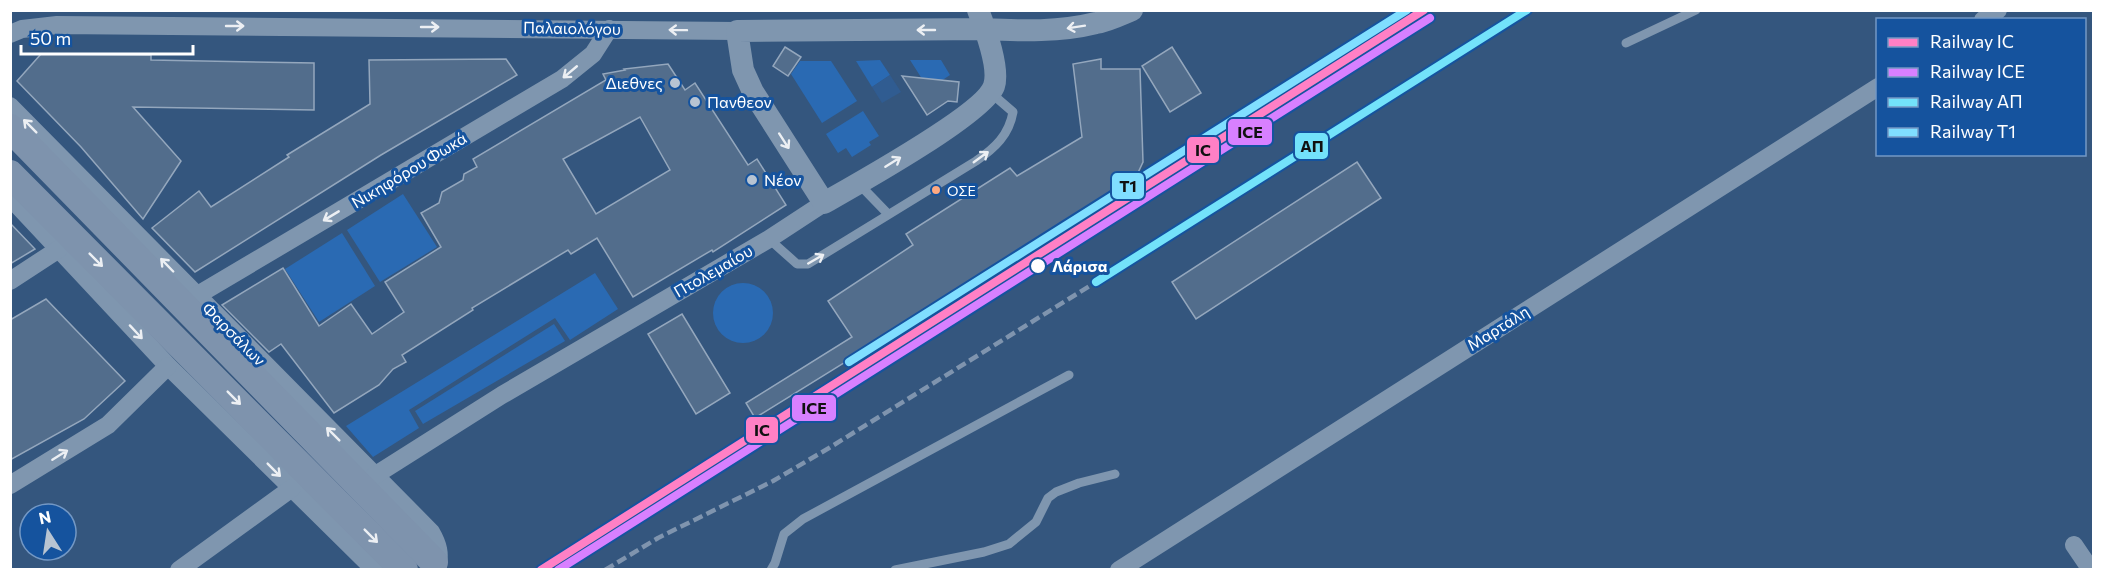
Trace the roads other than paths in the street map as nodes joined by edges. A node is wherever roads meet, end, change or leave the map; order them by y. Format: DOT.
graph roads {
  1 [pos="1132,10"];
  2 [pos="1696,10"];
  3 [pos="981,20"];
  4 [pos="609,29"];
  5 [pos="737,31"];
  6 [pos="10,34"];
  7 [pos="1626,43"];
  8 [pos="1876,88"];
  9 [pos="990,92"];
  10 [pos="10,106"];
  11 [pos="10,128"];
  12 [pos="10,174"];
  13 [pos="859,184"];
  14 [pos="10,197"];
  15 [pos="824,203"];
  16 [pos="888,214"];
  17 [pos="769,239"];
  18 [pos="59,249"];
  19 [pos="10,280"];
  20 [pos="196,296"];
  21 [pos="168,366"];
  22 [pos="1069,375"];
  23 [pos="1115,474"];
  24 [pos="374,476"];
  25 [pos="10,485"];
  26 [pos="292,488"];
  27 [pos="2074,545"];
  28 [pos="435,566"];
  29 [pos="179,570"];
  30 [pos="375,570"];
  31 [pos="404,570"];
  32 [pos="771,570"];
  33 [pos="895,570"];
  34 [pos="1119,570"];
  35 [pos="2091,570"];
  1 -- 3 [label="street, Παλαιολόγου, one-way"];
  2 -- 7 [label="lane"];
  3 -- 5 [label="street, Παλαιολόγου, one-way"];
  3 -- 9 [label="street"];
  5 -- 4 [label="street, Παλαιολόγου, one-way"];
  6 -- 4 [label="street, Παλαιολόγου, one-way"];
  4 -- 20 [label="street, Νικηφόρου Φωκά, one-way"];
  5 -- 15 [label="street, one-way"];
  8 -- 34 [label="street, Μαρτάλη"];
  13 -- 9 [label="street, Πτολεμαίου, one-way"];
  16 -- 9 [label="lane, one-way"];
  20 -- 10 [label="street, Φαρσάλων, one-way"];
  11 -- 28 [label="main road, Φαρσάλων"];
  12 -- 31 [label="main road, one-way"];
  13 -- 15 [label="street, Πτολεμαίου"];
  13 -- 16 [label="lane"];
  14 -- 18 [label="street"];
  15 -- 17 [label="street, Πτολεμαίου"];
  17 -- 16 [label="lane, one-way"];
  17 -- 24 [label="street, Πτολεμαίου"];
  18 -- 19 [label="street"];
  18 -- 21 [label="street, one-way"];
  24 -- 20 [label="street, Φαρσάλων, one-way"];
  25 -- 21 [label="street, one-way"];
  21 -- 26 [label="street, one-way"];
  22 -- 32 [label="lane"];
  23 -- 33 [label="lane"];
  24 -- 28 [label="street, Φαρσάλων"];
  26 -- 29 [label="street"];
  26 -- 30 [label="street"];
  27 -- 35 [label="street"];
}
